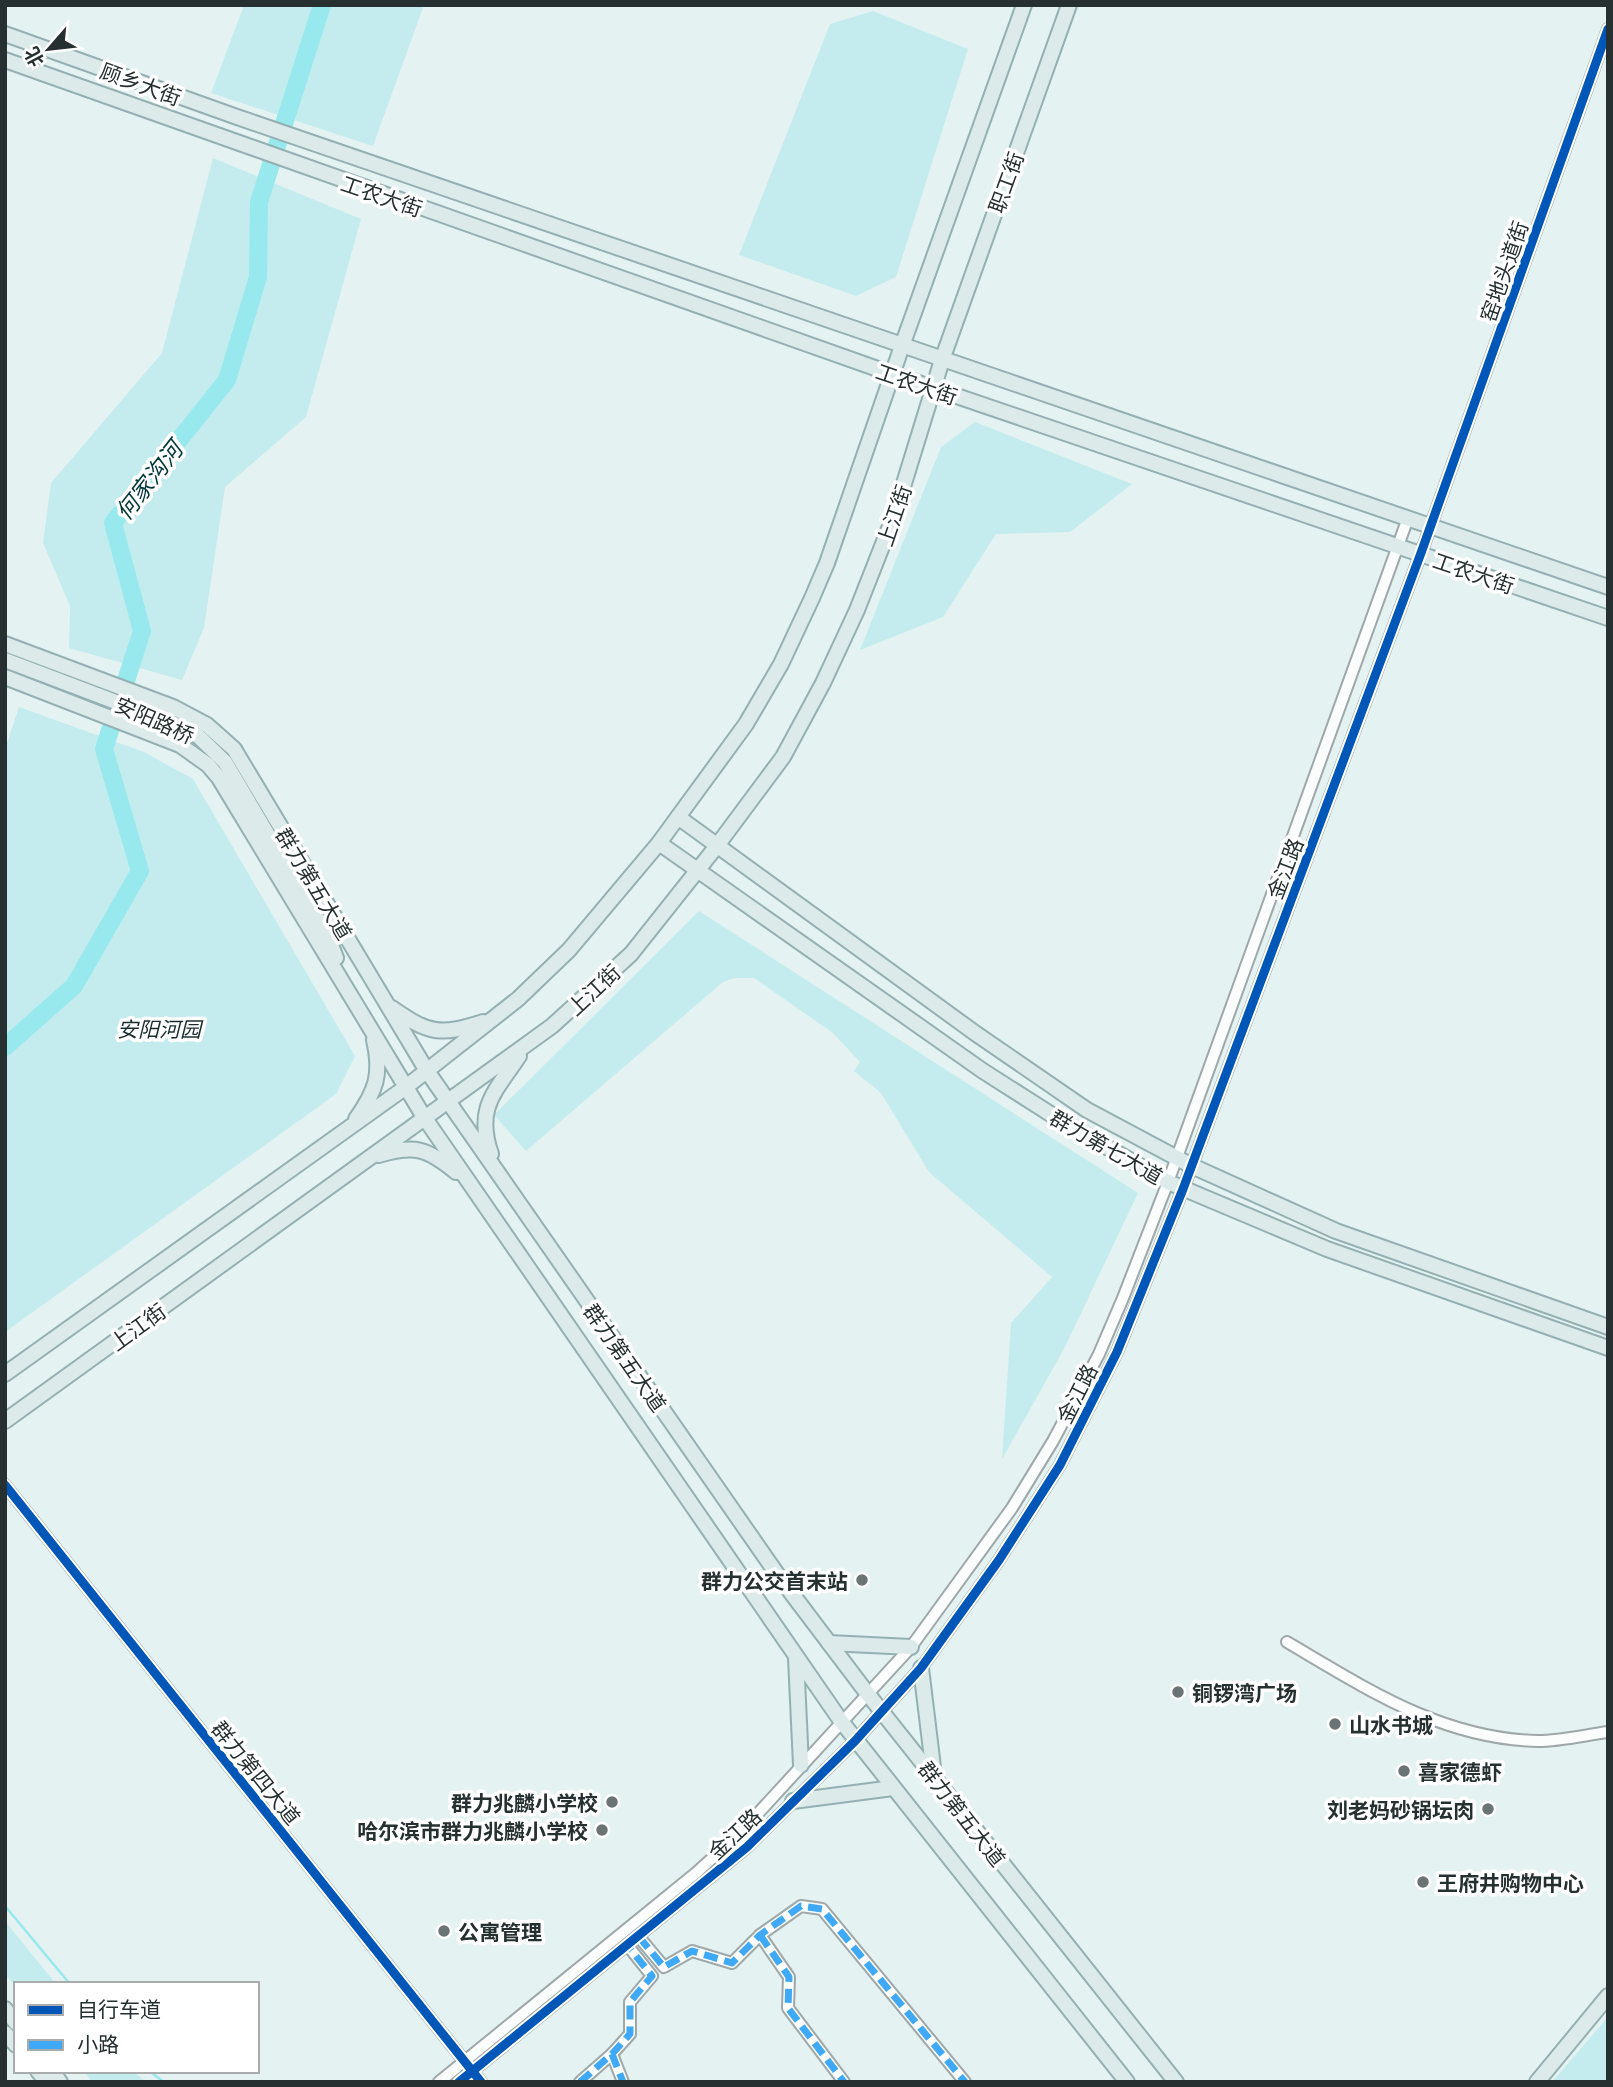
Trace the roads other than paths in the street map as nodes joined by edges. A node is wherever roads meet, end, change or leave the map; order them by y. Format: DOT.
graph roads {
  1 [pos="1024,5"];
  2 [pos="1069,5"];
  3 [pos="1608,29"];
  4 [pos="5,34"];
  5 [pos="5,60"];
  6 [pos="237,117"];
  7 [pos="229,141"];
  8 [pos="902,346"];
  9 [pos="942,360"];
  10 [pos="892,374"];
  11 [pos="933,389"];
  12 [pos="1408,518"];
  13 [pos="1431,526"];
  14 [pos="1398,547"];
  15 [pos="1421,554"];
  16 [pos="1608,587"];
  17 [pos="1608,618"];
  18 [pos="5,644"];
  19 [pos="5,660"];
  20 [pos="5,677"];
  21 [pos="678,817"];
  22 [pos="659,844"];
  23 [pos="716,847"];
  24 [pos="697,871"];
  25 [pos="351,997"];
  26 [pos="388,1006"];
  27 [pos="494,1018"];
  28 [pos="373,1032"];
  29 [pos="525,1048"];
  30 [pos="427,1071"];
  31 [pos="406,1087"];
  32 [pos="448,1102"];
  33 [pos="424,1117"];
  34 [pos="351,1127"];
  35 [pos="368,1158"];
  36 [pos="1176,1158"];
  37 [pos="1192,1166"];
  38 [pos="497,1172"];
  39 [pos="1168,1182"];
  40 [pos="470,1184"];
  41 [pos="1183,1189"];
  42 [pos="1608,1326"];
  43 [pos="1608,1348"];
  44 [pos="5,1374"];
  45 [pos="5,1421"];
  46 [pos="5,1485"];
  47 [pos="1287,1642"];
  48 [pos="829,1643"];
  49 [pos="911,1647"];
  50 [pos="796,1656"];
  51 [pos="921,1668"];
  52 [pos="867,1693"];
  53 [pos="882,1712"];
  54 [pos="841,1721"];
  55 [pos="1608,1731"];
  56 [pos="855,1741"];
  57 [pos="800,1765"];
  58 [pos="934,1777"];
  59 [pos="892,1788"];
  60 [pos="793,1801"];
  61 [pos="760,1935"];
  62 [pos="639,1937"];
  63 [pos="628,1947"];
  64 [pos="1608,1996"];
  65 [pos="612,2054"];
  66 [pos="465,2062"];
  67 [pos="472,2071"];
  68 [pos="439,2082"];
  69 [pos="459,2082"];
  70 [pos="481,2082"];
  71 [pos="580,2082"];
  72 [pos="623,2082"];
  73 [pos="844,2082"];
  74 [pos="965,2082"];
  75 [pos="1127,2082"];
  76 [pos="1176,2082"];
  77 [pos="1537,2082"];
  1 -- 8 [label="main road, 职工街"];
  2 -- 9 [label="main road, 职工街"];
  3 -- 13 [label="street, 窑地头道街"];
  4 -- 6 [label="main road, 顾乡大街"];
  5 -- 7 [label="main road, 顾乡大街"];
  6 -- 8 [label="main road, 工农大街"];
  7 -- 10 [label="main road, 工农大街"];
  8 -- 9 [label="main road, 工农大街"];
  8 -- 10 [label="main road, 上江街"];
  9 -- 11 [label="main road, 上江街"];
  9 -- 12 [label="main road, 工农大街"];
  10 -- 11 [label="main road, 工农大街"];
  10 -- 21 [label="main road, 上江街"];
  11 -- 14 [label="main road, 工农大街"];
  11 -- 23 [label="main road, 上江街"];
  12 -- 13 [label="main road, 工农大街"];
  12 -- 14 [label="street, 金江路"];
  13 -- 15 [label="street, 金江路"];
  13 -- 16 [label="main road, 工农大街"];
  14 -- 15 [label="main road, 工农大街"];
  14 -- 36 [label="street, 金江路"];
  15 -- 17 [label="main road, 工农大街"];
  15 -- 37 [label="street, 金江路"];
  18 -- 26 [label="main road, 群力第五大道"];
  19 -- 25 [label="main road, 安阳路桥"];
  20 -- 25 [label="main road, 群力第五大道"];
  21 -- 22 [label="main road, 上江街"];
  21 -- 23 [label="main road, 群力第七大道"];
  22 -- 24 [label="main road, 群力第七大道"];
  22 -- 27 [label="main road, 上江街"];
  23 -- 24 [label="main road, 上江街"];
  23 -- 36 [label="main road, 群力第七大道"];
  24 -- 29 [label="main road, 上江街"];
  24 -- 39 [label="main road, 群力第七大道"];
  25 -- 28 [label="main road, 群力第五大道"];
  26 -- 27 [label="main road"];
  26 -- 30 [label="main road, 群力第五大道"];
  27 -- 30 [label="main road, 上江街"];
  28 -- 31 [label="main road, 群力第五大道"];
  28 -- 34 [label="main road"];
  29 -- 32 [label="main road, 上江街"];
  29 -- 38 [label="main road"];
  30 -- 31 [label="main road, 上江街"];
  30 -- 32 [label="main road, 群力第五大道"];
  31 -- 33 [label="main road, 群力第五大道"];
  31 -- 34 [label="main road, 上江街"];
  32 -- 33 [label="main road, 上江街"];
  32 -- 38 [label="main road, 群力第五大道"];
  33 -- 35 [label="main road, 上江街"];
  33 -- 40 [label="main road, 群力第五大道"];
  34 -- 44 [label="main road, 上江街"];
  35 -- 40 [label="main road"];
  35 -- 45 [label="main road, 上江街"];
  36 -- 37 [label="main road, 群力第七大道"];
  36 -- 39 [label="street, 金江路"];
  37 -- 41 [label="street, 金江路"];
  37 -- 42 [label="main road, 群力第七大道"];
  38 -- 48 [label="main road, 群力第五大道"];
  39 -- 41 [label="main road, 群力第七大道"];
  39 -- 49 [label="street, 金江路"];
  40 -- 50 [label="main road, 群力第五大道"];
  41 -- 43 [label="main road, 群力第七大道"];
  41 -- 51 [label="street, 金江路"];
  46 -- 66 [label="street, 群力第四大道"];
  47 -- 55 [label="street"];
  48 -- 49 [label="main road"];
  48 -- 52 [label="main road, 群力第五大道"];
  49 -- 52 [label="street, 金江路"];
  50 -- 54 [label="main road, 群力第五大道"];
  50 -- 57 [label="main road"];
  51 -- 53 [label="street, 金江路"];
  51 -- 58 [label="main road"];
  52 -- 53 [label="main road, 群力第五大道"];
  52 -- 54 [label="street, 金江路"];
  53 -- 56 [label="street, 金江路"];
  53 -- 58 [label="main road, 群力第五大道"];
  54 -- 56 [label="main road, 群力第五大道"];
  54 -- 57 [label="street, 金江路"];
  56 -- 59 [label="main road, 群力第五大道"];
  56 -- 60 [label="street, 金江路"];
  57 -- 66 [label="street, 金江路"];
  58 -- 76 [label="main road, 群力第五大道"];
  59 -- 60 [label="main road"];
  59 -- 75 [label="main road, 群力第五大道"];
  60 -- 62 [label="street, 金江路"];
  61 -- 62 [label="street"];
  61 -- 73 [label="street"];
  61 -- 74 [label="street"];
  62 -- 63 [label="street, 金江路"];
  63 -- 65 [label="street"];
  63 -- 67 [label="street, 金江路"];
  64 -- 77 [label="main road"];
  65 -- 71 [label="street"];
  65 -- 72 [label="street"];
  66 -- 67 [label="street, 群力第四大道"];
  66 -- 68 [label="street, 金江路"];
  67 -- 69 [label="street, 金江路"];
  67 -- 70 [label="street, 群力第四大道"];
}
